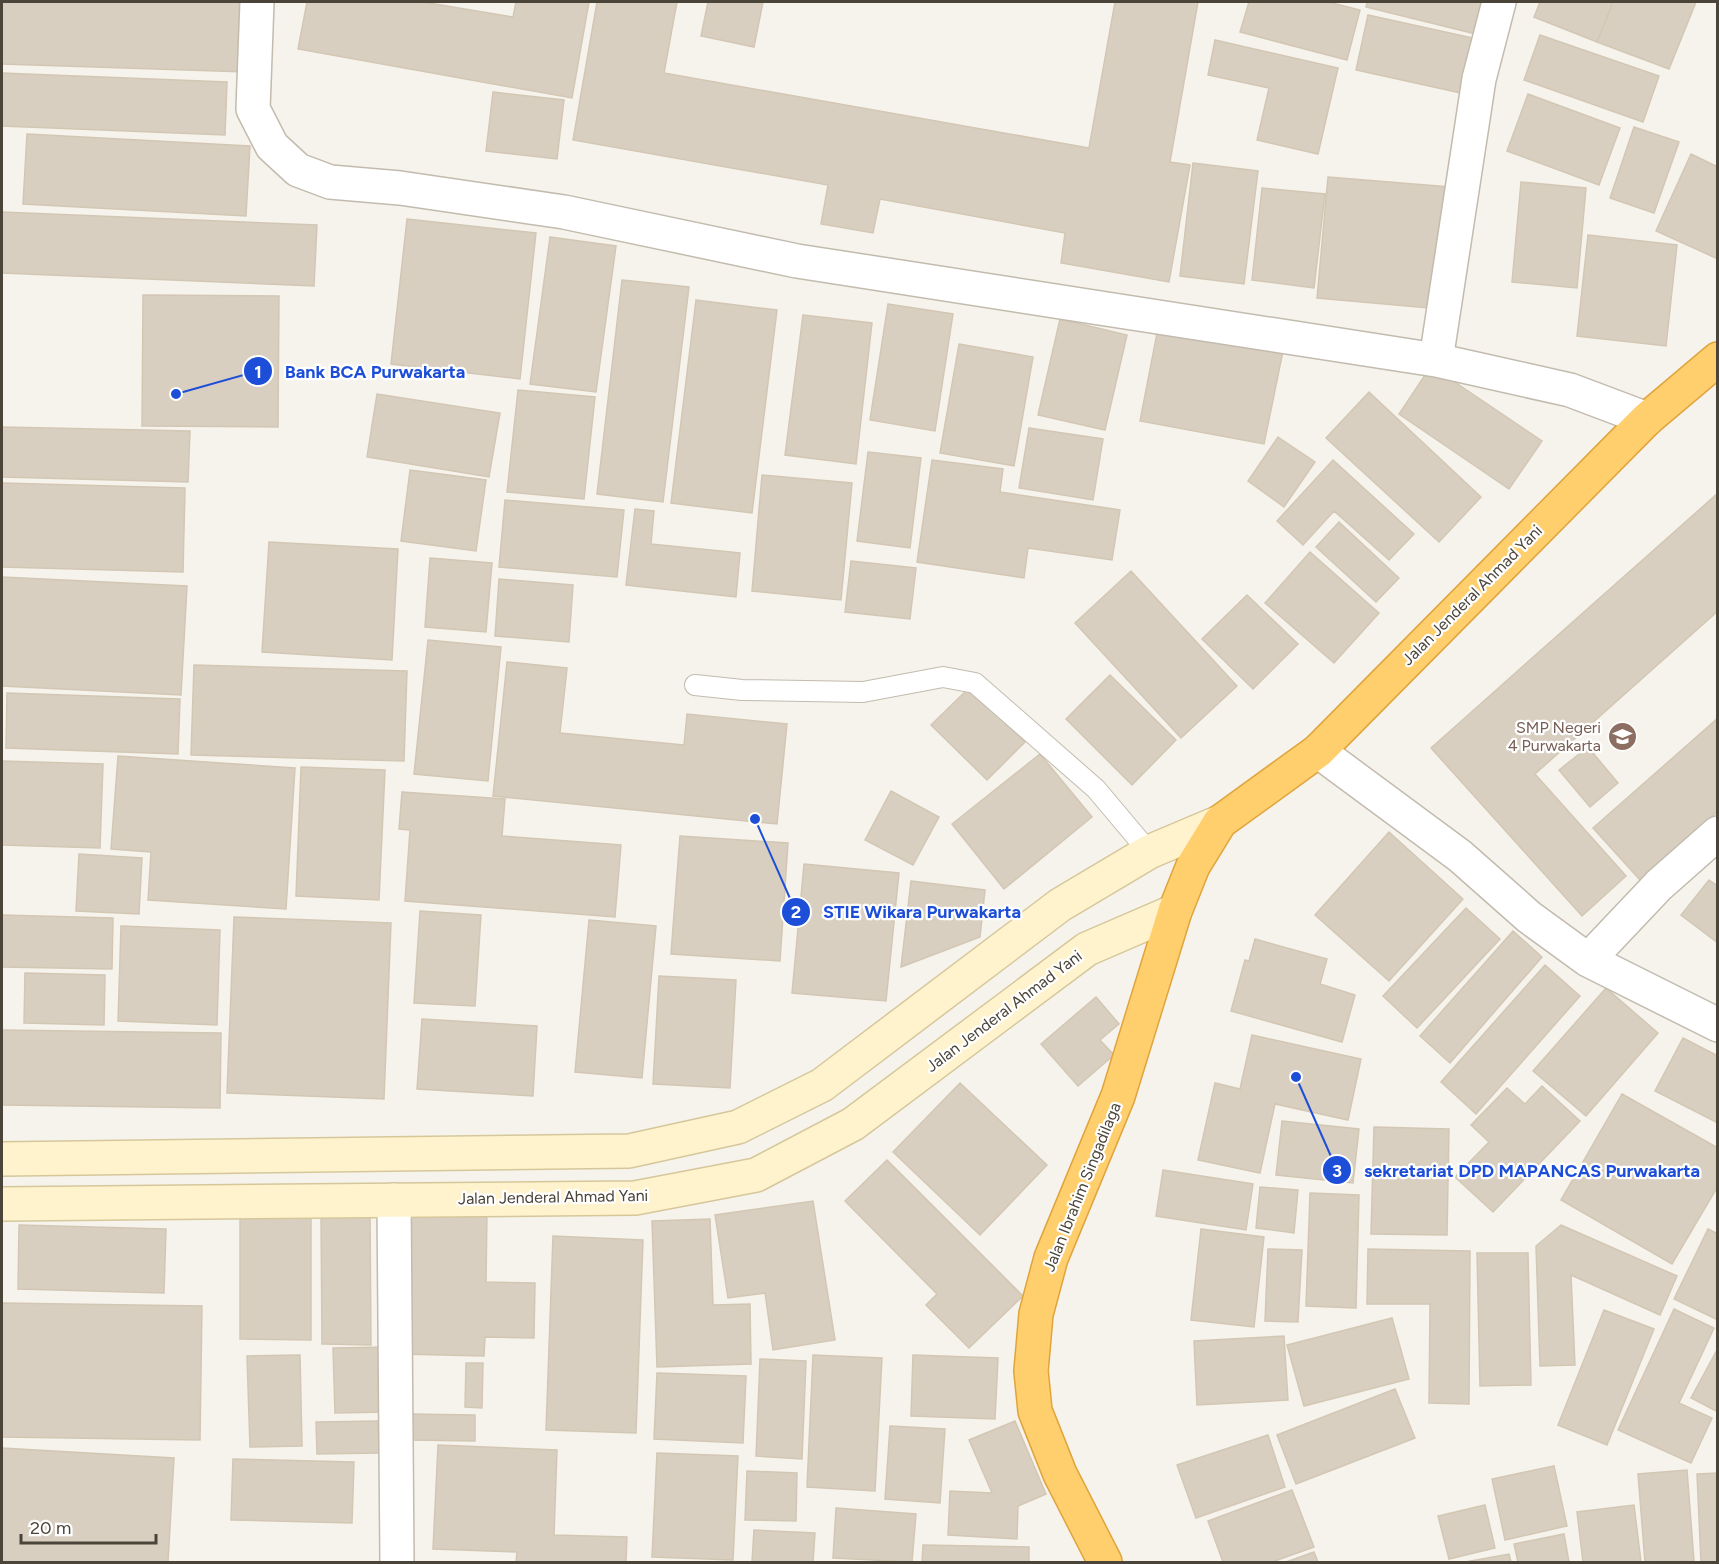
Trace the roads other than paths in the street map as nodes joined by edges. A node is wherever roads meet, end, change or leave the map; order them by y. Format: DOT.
graph roads {
  1 [pos="257,2"];
  2 [pos="1499,2"];
  3 [pos="1718,359"];
  4 [pos="1436,360"];
  5 [pos="1647,419"];
  6 [pos="695,685"];
  7 [pos="1318,751"];
  8 [pos="1220,822"];
  9 [pos="1718,833"];
  10 [pos="1149,852"];
  11 [pos="1175,911"];
  12 [pos="1588,960"];
  13 [pos="1718,1025"];
  14 [pos="822,1085"];
  15 [pos="853,1124"];
  16 [pos="523,1152"];
  17 [pos="14,1158"];
  18 [pos="524,1198"];
  19 [pos="394,1200"];
  20 [pos="15,1205"];
  21 [pos="397,1563"];
  22 [pos="1105,1563"];
  1 -- 4 [label="street"];
  2 -- 4 [label="street"];
  3 -- 5 [label="highway, Jalan Jenderal Ahmad Yani"];
  4 -- 5 [label="street"];
  5 -- 7 [label="highway, Jalan Jenderal Ahmad Yani"];
  6 -- 10 [label="lane"];
  7 -- 8 [label="highway, Jalan Jenderal Ahmad Yani"];
  7 -- 12 [label="street"];
  8 -- 10 [label="main road, Jalan Jenderal Ahmad Yani"];
  8 -- 11 [label="highway, Jalan Jenderal Ahmad Yani"];
  9 -- 12 [label="street"];
  10 -- 14 [label="main road, Jalan Jenderal Ahmad Yani"];
  11 -- 15 [label="main road, Jalan Jenderal Ahmad Yani"];
  11 -- 22 [label="highway, Jalan Ibrahim Singadilaga"];
  12 -- 13 [label="street"];
  14 -- 15 [label="main road"];
  14 -- 16 [label="main road, Jalan Jenderal Ahmad Yani"];
  15 -- 18 [label="main road, Jalan Jenderal Ahmad Yani"];
  16 -- 17 [label="main road, Jalan Jenderal Ahmad Yani"];
  16 -- 18 [label="main road"];
  17 -- 20 [label="main road"];
  18 -- 19 [label="main road, Jalan Jenderal Ahmad Yani"];
  19 -- 20 [label="main road, Jalan Jenderal Ahmad Yani"];
  19 -- 21 [label="street"];
}
